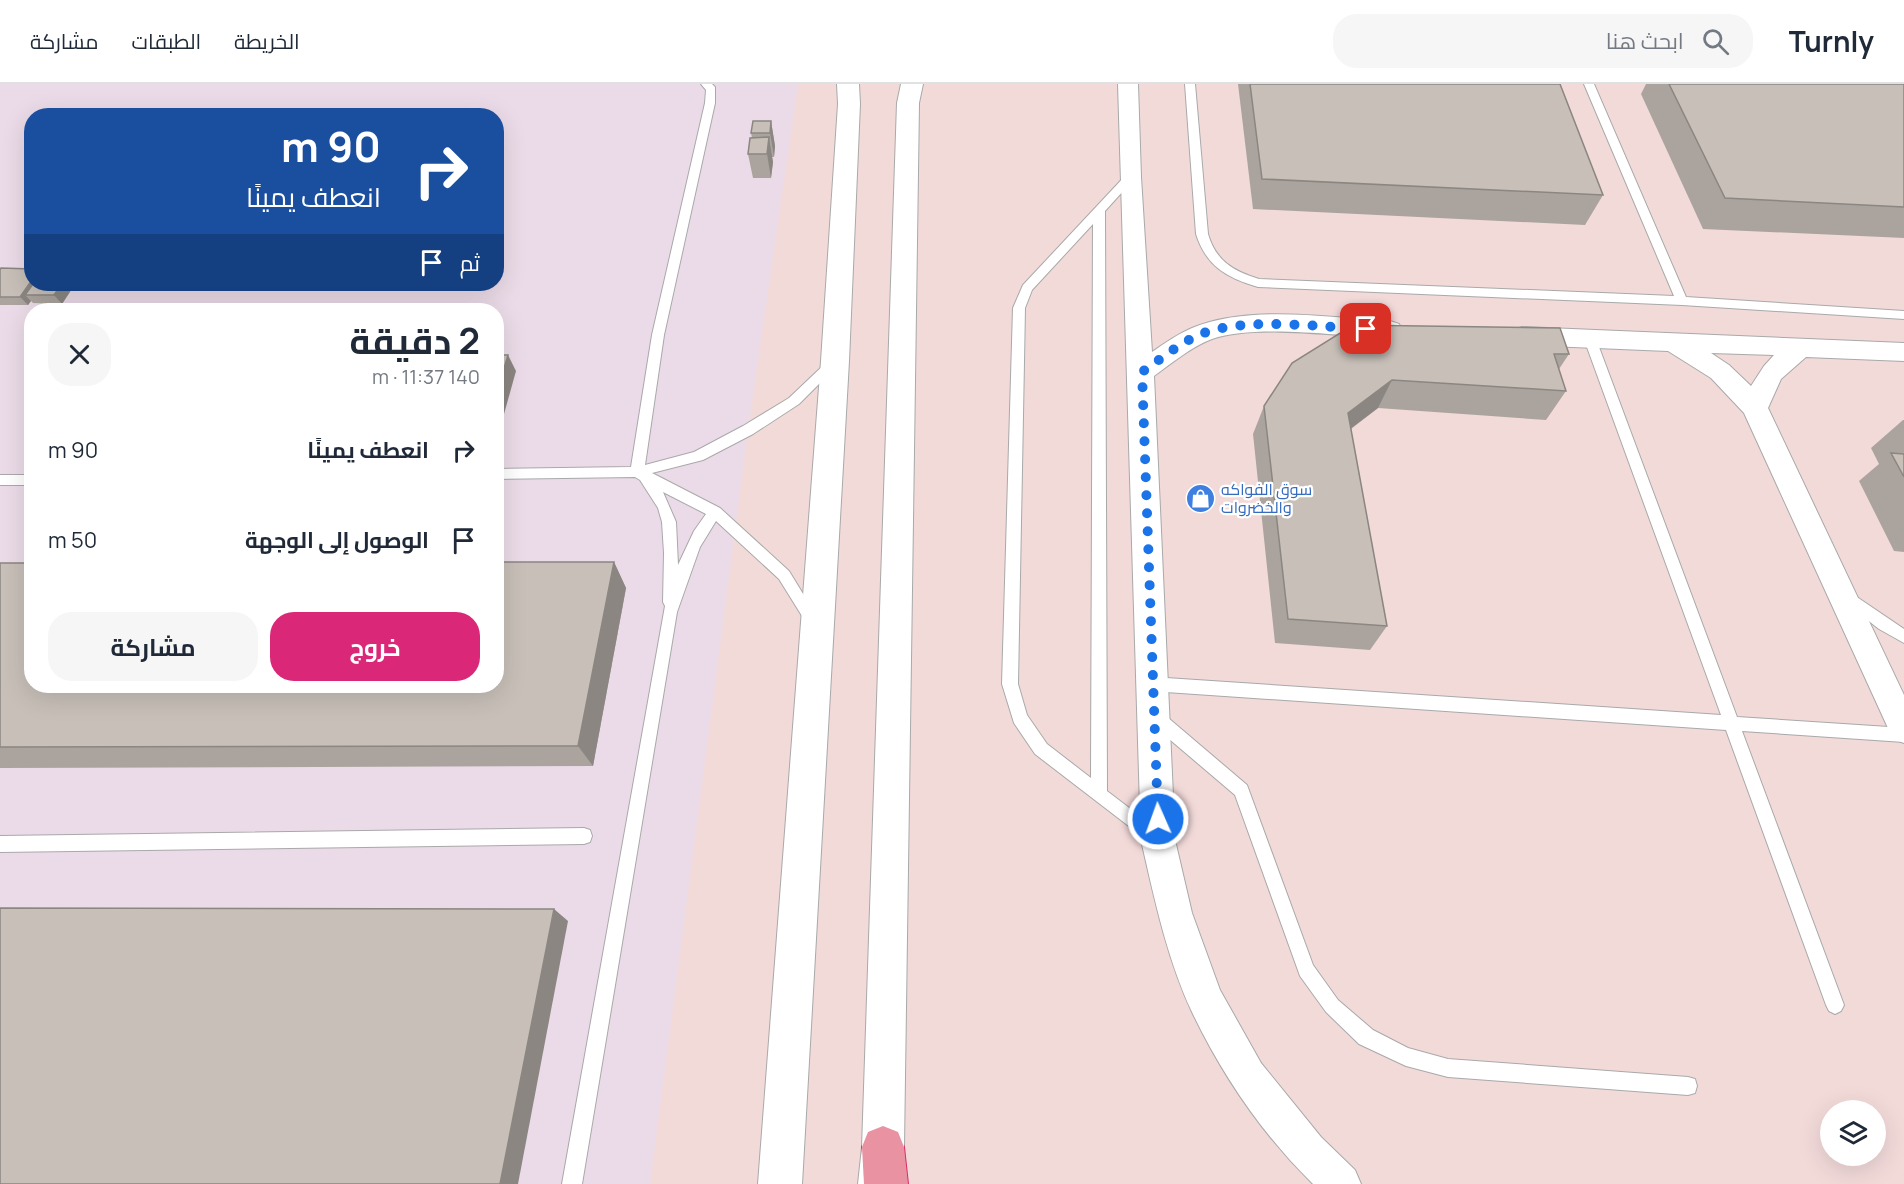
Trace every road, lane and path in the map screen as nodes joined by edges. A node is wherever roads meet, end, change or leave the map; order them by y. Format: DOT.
graph roads {
  1 [pos="706,84"];
  2 [pos="848,84"];
  3 [pos="912,84"];
  4 [pos="1128,84"];
  5 [pos="1190,84"];
  6 [pos="1589,84"];
  7 [pos="1130,177"];
  8 [pos="1099,210"];
  9 [pos="1682,302"];
  10 [pos="1904,315"];
  11 [pos="1415,331"];
  12 [pos="1497,335"];
  13 [pos="1590,339"];
  14 [pos="1672,342"];
  15 [pos="1802,347"];
  16 [pos="1904,352"];
  17 [pos="835,361"];
  18 [pos="1142,372"];
  19 [pos="1755,408"];
  20 [pos="637,472"];
  21 [pos="504,474"];
  22 [pos="0,480"];
  23 [pos="24,480"];
  24 [pos="715,512"];
  25 [pos="1840,591"];
  26 [pos="670,612"];
  27 [pos="816,628"];
  28 [pos="1904,637"];
  29 [pos="1151,684"];
  30 [pos="1154,716"];
  31 [pos="1732,723"];
  32 [pos="1904,729"];
  33 [pos="1904,735"];
  34 [pos="1099,795"];
  35 [pos="584,836"];
  36 [pos="1158,840"];
  37 [pos="0,844"];
  38 [pos="1835,1005"];
  39 [pos="1688,1086"];
  40 [pos="883,1172"];
  41 [pos="572,1184"];
  42 [pos="780,1184"];
  43 [pos="1341,1184"];
  1 -- 20 [label="lane"];
  2 -- 17 [label="street"];
  3 -- 40 [label="street"];
  4 -- 7 [label="street"];
  5 -- 9 [label="lane"];
  6 -- 9 [label="lane"];
  7 -- 8 [label="lane"];
  7 -- 18 [label="street"];
  8 -- 34 [label="lane"];
  8 -- 34 [label="lane"];
  9 -- 10 [label="lane"];
  11 -- 18 [label="street"];
  12 -- 13 [label="street"];
  13 -- 14 [label="street"];
  13 -- 31 [label="lane"];
  14 -- 15 [label="street"];
  14 -- 19 [label="street"];
  15 -- 16 [label="street"];
  15 -- 19 [label="street"];
  17 -- 20 [label="lane"];
  17 -- 27 [label="street"];
  18 -- 29 [label="street"];
  19 -- 25 [label="street"];
  20 -- 21 [label="lane"];
  20 -- 24 [label="lane"];
  20 -- 26 [label="lane"];
  22 -- 23 [label="lane"];
  24 -- 26 [label="lane"];
  24 -- 27 [label="lane"];
  25 -- 28 [label="lane"];
  25 -- 32 [label="street"];
  26 -- 41 [label="lane"];
  27 -- 42 [label="street"];
  29 -- 30 [label="street"];
  29 -- 31 [label="lane"];
  30 -- 36 [label="street"];
  30 -- 39 [label="lane"];
  31 -- 33 [label="lane"];
  31 -- 38 [label="lane"];
  34 -- 36 [label="lane"];
  35 -- 37 [label="lane"];
  36 -- 43 [label="street"];
}
